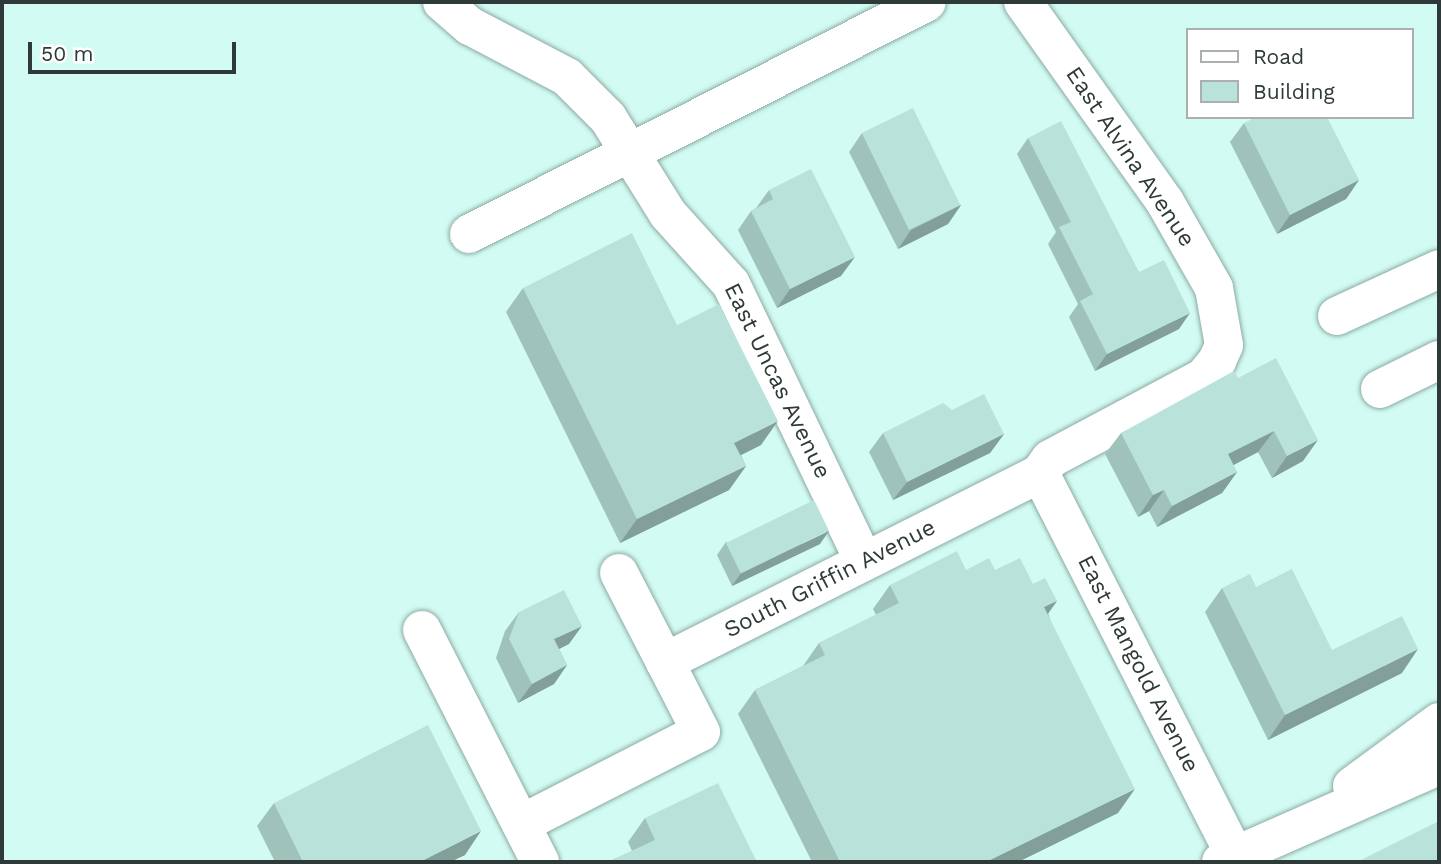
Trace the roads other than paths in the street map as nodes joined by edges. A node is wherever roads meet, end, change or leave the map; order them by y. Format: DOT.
graph roads {
  1 [pos="442,2"];
  2 [pos="927,2"];
  3 [pos="1028,9"];
  4 [pos="887,11"];
  5 [pos="636,167"];
  6 [pos="469,234"];
  7 [pos="1439,269"];
  8 [pos="1337,316"];
  9 [pos="1224,345"];
  10 [pos="1439,360"];
  11 [pos="1380,389"];
  12 [pos="1041,473"];
  13 [pos="864,561"];
  14 [pos="619,573"];
  15 [pos="422,631"];
  16 [pos="664,662"];
  17 [pos="1439,722"];
  18 [pos="1439,766"];
  19 [pos="1305,820"];
  20 [pos="521,824"];
  21 [pos="1228,859"];
  22 [pos="540,862"];
  1 -- 5 [label="street, East Uncas Avenue"];
  2 -- 4 [label="street"];
  3 -- 9 [label="street, East Alvina Avenue"];
  4 -- 5 [label="street"];
  5 -- 6 [label="street"];
  5 -- 13 [label="street, East Uncas Avenue"];
  7 -- 8 [label="street"];
  9 -- 12 [label="street, South Griffin Avenue"];
  10 -- 11 [label="street"];
  12 -- 13 [label="street, South Griffin Avenue"];
  12 -- 21 [label="street, East Mangold Avenue"];
  13 -- 16 [label="street, South Griffin Avenue"];
  14 -- 16 [label="street"];
  15 -- 20 [label="street"];
  16 -- 20 [label="street"];
  17 -- 19 [label="street"];
  18 -- 19 [label="street"];
  19 -- 21 [label="street"];
  20 -- 22 [label="street"];
}
